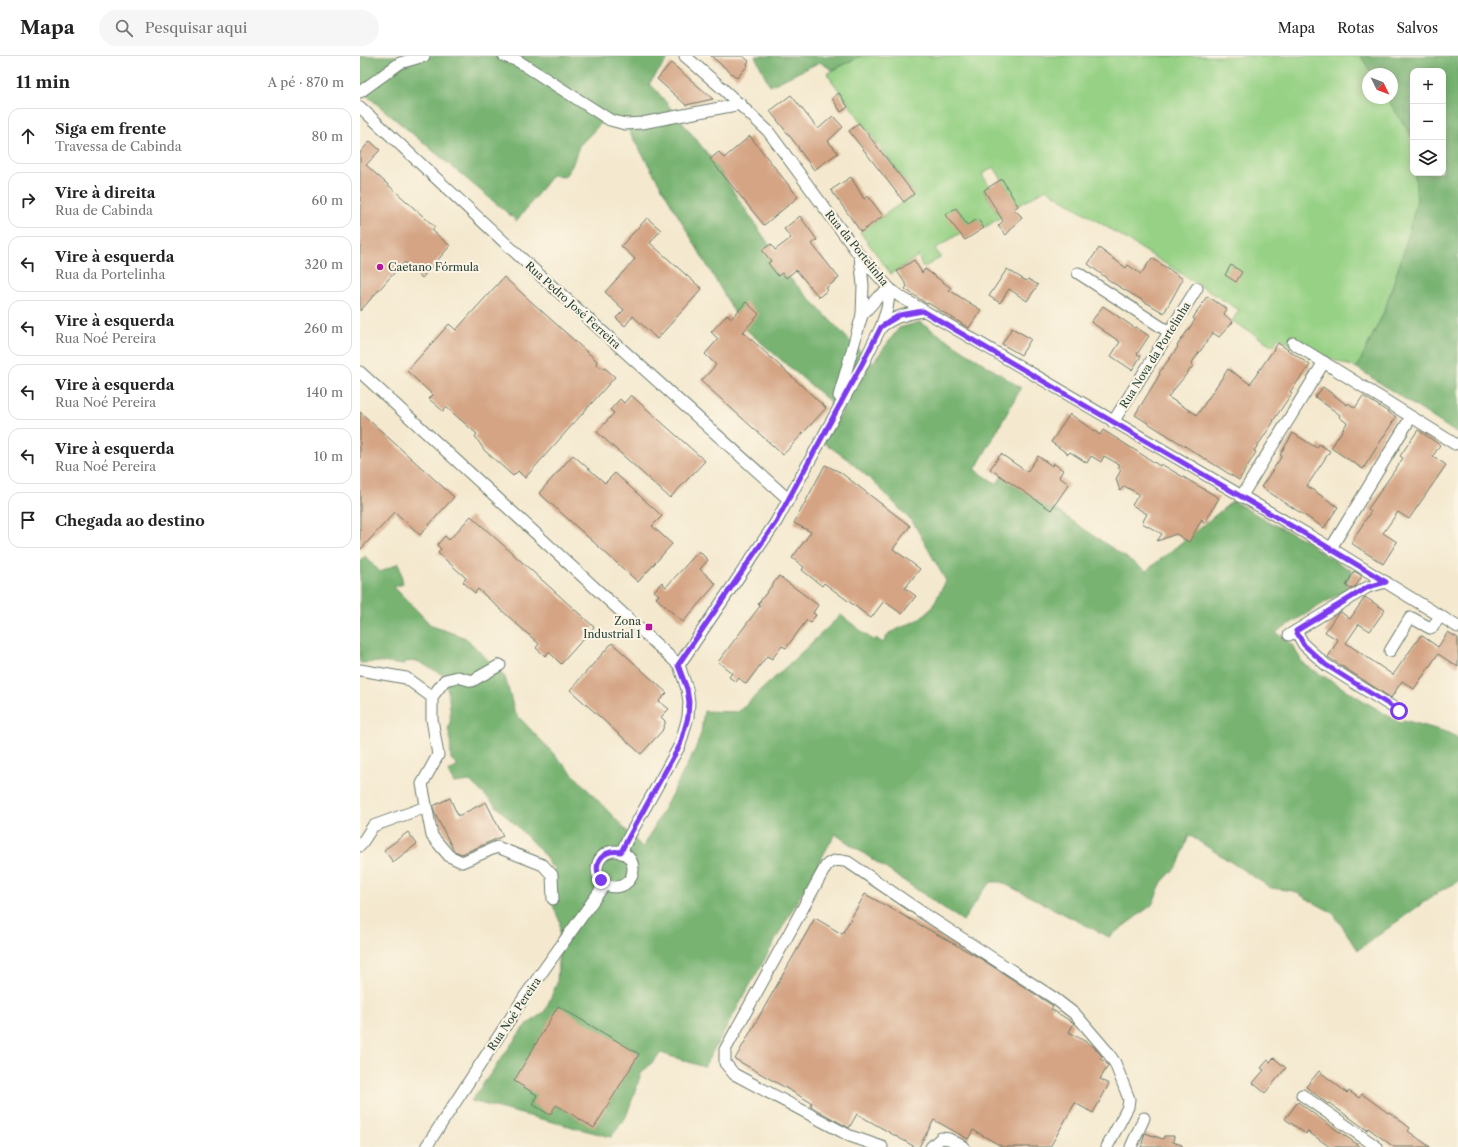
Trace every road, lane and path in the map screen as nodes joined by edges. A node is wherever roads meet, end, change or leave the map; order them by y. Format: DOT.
graph roads {
  1 [pos="424,56"];
  2 [pos="504,56"];
  3 [pos="685,56"];
  4 [pos="360,92"];
  5 [pos="740,104"];
  6 [pos="360,107"];
  7 [pos="860,256"];
  8 [pos="1078,273"];
  9 [pos="1197,288"];
  10 [pos="890,289"];
  11 [pos="923,311"];
  12 [pos="862,315"];
  13 [pos="881,327"];
  14 [pos="1169,332"];
  15 [pos="1293,343"];
  16 [pos="1324,362"];
  17 [pos="360,372"];
  18 [pos="834,414"];
  19 [pos="1411,417"];
  20 [pos="1113,422"];
  21 [pos="1455,444"];
  22 [pos="1241,497"];
  23 [pos="788,499"];
  24 [pos="1331,548"];
  25 [pos="1386,582"];
  26 [pos="1441,616"];
  27 [pos="1458,627"];
  28 [pos="1390,651"];
  29 [pos="678,665"];
  30 [pos="500,666"];
  31 [pos="360,670"];
  32 [pos="432,697"];
  33 [pos="1399,711"];
  34 [pos="426,807"];
  35 [pos="360,846"];
  36 [pos="621,852"];
  37 [pos="605,884"];
  38 [pos="553,899"];
  39 [pos="1302,1095"];
  40 [pos="1144,1118"];
  41 [pos="426,1147"];
  42 [pos="882,1147"];
  43 [pos="931,1147"];
  44 [pos="964,1147"];
  45 [pos="1107,1147"];
  46 [pos="1131,1147"];
  47 [pos="1377,1147"];
  1 -- 4 [label="street"];
  2 -- 5 [label="street"];
  3 -- 5 [label="street, Rua da Portelinha"];
  5 -- 7 [label="street, Rua da Portelinha"];
  6 -- 23 [label="street, Rua Pedro José Ferreira"];
  7 -- 10 [label="street, Rua da Portelinha"];
  7 -- 12 [label="street"];
  8 -- 14 [label="street"];
  9 -- 14 [label="street, Rua Nova da Portelinha"];
  10 -- 11 [label="street, Rua da Portelinha"];
  10 -- 12 [label="street"];
  10 -- 13 [label="street"];
  11 -- 13 [label="street"];
  11 -- 20 [label="street, Rua da Portelinha"];
  12 -- 18 [label="street"];
  13 -- 18 [label="street"];
  14 -- 20 [label="street, Rua Nova da Portelinha"];
  15 -- 16 [label="street"];
  16 -- 19 [label="street"];
  16 -- 22 [label="street"];
  17 -- 29 [label="street"];
  18 -- 23 [label="street"];
  19 -- 21 [label="street"];
  19 -- 24 [label="street"];
  20 -- 22 [label="street, Rua da Portelinha"];
  22 -- 24 [label="street, Rua da Portelinha"];
  23 -- 29 [label="street"];
  24 -- 25 [label="street, Rua da Portelinha"];
  25 -- 26 [label="street, Rua da Portelinha"];
  25 -- 33 [label="street"];
  26 -- 27 [label="street, Rua da Portelinha"];
  26 -- 28 [label="street"];
  29 -- 36 [label="street"];
  30 -- 32 [label="street"];
  31 -- 32 [label="street"];
  32 -- 34 [label="street"];
  34 -- 35 [label="street"];
  34 -- 38 [label="street"];
  36 -- 37 [label="street"];
  36 -- 37 [label="street"];
  37 -- 41 [label="street, Rua Noé Pereira"];
  39 -- 47 [label="street"];
  40 -- 46 [label="street"];
  42 -- 45 [label="street"];
  43 -- 44 [label="street"];
}
